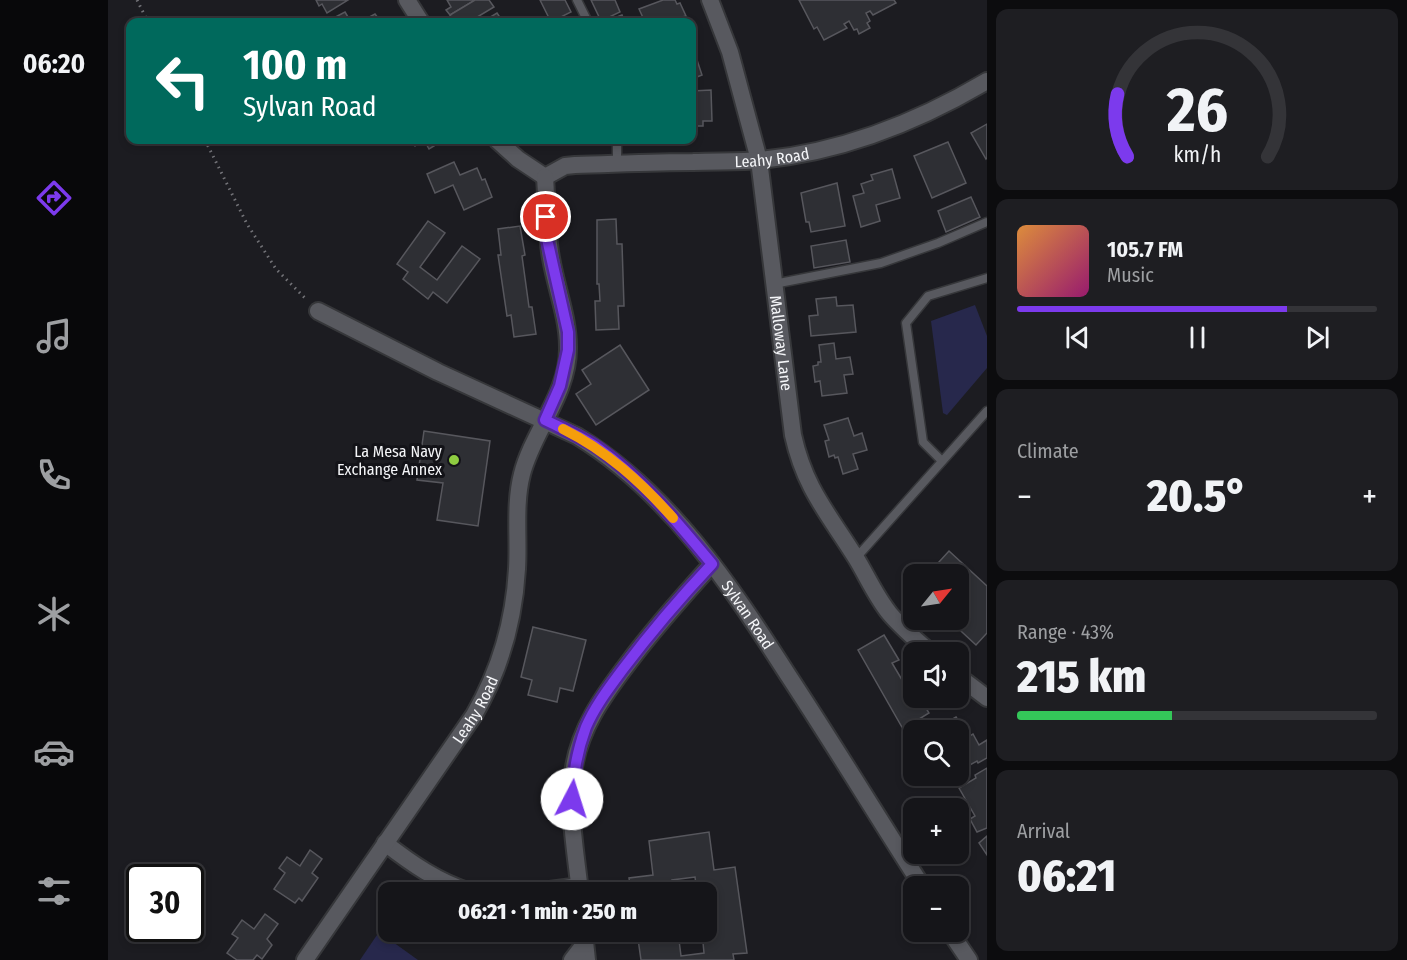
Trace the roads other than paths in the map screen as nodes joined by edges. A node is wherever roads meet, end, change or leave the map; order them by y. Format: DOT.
graph roads {
  1 [pos="407,0"];
  2 [pos="577,0"];
  3 [pos="710,0"];
  4 [pos="418,18"];
  5 [pos="586,18"];
  6 [pos="987,81"];
  7 [pos="501,144"];
  8 [pos="617,144"];
  9 [pos="759,160"];
  10 [pos="617,164"];
  11 [pos="545,177"];
  12 [pos="987,222"];
  13 [pos="987,278"];
  14 [pos="774,284"];
  15 [pos="318,311"];
  16 [pos="987,411"];
  17 [pos="545,420"];
  18 [pos="942,461"];
  19 [pos="856,558"];
  20 [pos="712,564"];
  21 [pos="918,642"];
  22 [pos="969,684"];
  23 [pos="987,698"];
  24 [pos="385,843"];
  25 [pos="916,876"];
  26 [pos="443,882"];
  27 [pos="579,882"];
  28 [pos="957,942"];
  29 [pos="585,945"];
  30 [pos="305,960"];
  31 [pos="572,960"];
  32 [pos="969,960"];
  1 -- 4 [label="street"];
  2 -- 5 [label="lane"];
  3 -- 9 [label="street, Malloway Lane"];
  6 -- 9 [label="street, Leahy Road"];
  7 -- 11 [label="street"];
  8 -- 10 [label="lane"];
  9 -- 10 [label="street, Leahy Road"];
  9 -- 14 [label="street, Malloway Lane"];
  10 -- 11 [label="street, Leahy Road"];
  11 -- 17 [label="street, Leahy Road"];
  12 -- 14 [label="lane"];
  13 -- 18 [label="lane"];
  14 -- 19 [label="street, Malloway Lane"];
  15 -- 17 [label="street, Sylvan Road"];
  16 -- 18 [label="lane"];
  17 -- 20 [label="street, Sylvan Road"];
  17 -- 24 [label="street, Leahy Road"];
  18 -- 19 [label="lane"];
  19 -- 21 [label="street, Malloway Lane"];
  20 -- 25 [label="street, Sylvan Road"];
  20 -- 27 [label="street"];
  22 -- 23 [label="street"];
  24 -- 26 [label="street"];
  24 -- 30 [label="street, Leahy Road"];
  28 -- 32 [label="street"];
  29 -- 31 [label="street"];
}
